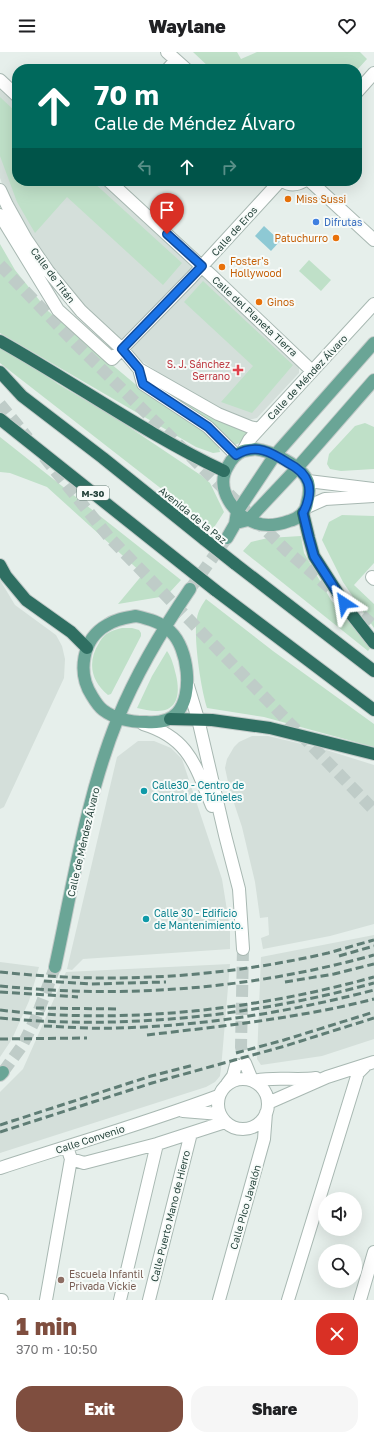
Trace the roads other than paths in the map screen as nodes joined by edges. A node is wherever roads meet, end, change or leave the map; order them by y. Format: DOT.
graph roads {
  1 [pos="374,73"];
  2 [pos="0,80"];
  3 [pos="362,86"];
  4 [pos="12,91"];
  5 [pos="114,186"];
  6 [pos="276,186"];
  7 [pos="315,186"];
  8 [pos="0,190"];
  9 [pos="0,215"];
  10 [pos="374,240"];
  11 [pos="202,266"];
  12 [pos="374,304"];
  13 [pos="0,341"];
  14 [pos="374,343"];
  15 [pos="122,349"];
  16 [pos="139,369"];
  17 [pos="312,371"];
  18 [pos="0,372"];
  19 [pos="374,380"];
  20 [pos="0,383"];
  21 [pos="22,396"];
  22 [pos="0,419"];
  23 [pos="259,429"];
  24 [pos="240,453"];
  25 [pos="275,455"];
  26 [pos="297,468"];
  27 [pos="224,471"];
  28 [pos="308,481"];
  29 [pos="374,489"];
  30 [pos="374,496"];
  31 [pos="305,510"];
  32 [pos="236,518"];
  33 [pos="248,520"];
  34 [pos="227,538"];
  35 [pos="0,565"];
  36 [pos="190,589"];
  37 [pos="165,626"];
  38 [pos="374,643"];
  39 [pos="87,648"];
  40 [pos="374,671"];
  41 [pos="188,686"];
  42 [pos="374,710"];
  43 [pos="118,718"];
  44 [pos="198,719"];
  45 [pos="170,720"];
  46 [pos="137,722"];
  47 [pos="374,754"];
  48 [pos="225,835"];
  49 [pos="244,949"];
  50 [pos="55,967"];
  51 [pos="369,1064"];
  52 [pos="328,1077"];
  53 [pos="253,1081"];
  54 [pos="227,1084"];
  55 [pos="218,1096"];
  56 [pos="267,1108"];
  57 [pos="180,1111"];
  58 [pos="222,1118"];
  59 [pos="191,1132"];
  60 [pos="157,1144"];
  61 [pos="67,1146"];
  62 [pos="71,1159"];
  63 [pos="0,1168"];
  64 [pos="374,1252"];
  65 [pos="46,1300"];
  66 [pos="120,1300"];
  67 [pos="149,1300"];
  68 [pos="219,1300"];
  69 [pos="288,1300"];
  70 [pos="360,1300"];
  1 -- 3 [label="street"];
  2 -- 4 [label="street"];
  5 -- 11 [label="street, Calle del Planeta Tierra"];
  6 -- 11 [label="street, Calle de Eros"];
  7 -- 10 [label="street"];
  8 -- 15 [label="street, Calle de Titán"];
  9 -- 15 [label="street, Calle de Titán"];
  11 -- 15 [label="street, Calle de Eros"];
  11 -- 17 [label="street, Calle del Planeta Tierra"];
  12 -- 17 [label="street, Calle de Méndez Álvaro"];
  13 -- 27 [label="highway"];
  14 -- 25 [label="main road"];
  15 -- 16 [label="street, Calle de Titán"];
  16 -- 23 [label="street, Calle de Titán"];
  16 -- 24 [label="street, Calle de Titán"];
  17 -- 23 [label="street, Calle de Méndez Álvaro"];
  18 -- 21 [label="highway, Avenida de la Paz"];
  19 -- 26 [label="main road"];
  20 -- 21 [label="highway"];
  21 -- 40 [label="highway, Avenida de la Paz, bridge"];
  22 -- 42 [label="highway, M-30, bridge"];
  23 -- 24 [label="street, Calle de Méndez Álvaro"];
  24 -- 25 [label="main road"];
  24 -- 27 [label="main road, Calle de Méndez Álvaro"];
  25 -- 26 [label="main road"];
  25 -- 32 [label="main road"];
  26 -- 28 [label="main road"];
  26 -- 33 [label="main road"];
  27 -- 32 [label="main road"];
  28 -- 29 [label="street"];
  28 -- 31 [label="main road"];
  30 -- 31 [label="street"];
  31 -- 33 [label="main road"];
  31 -- 38 [label="highway"];
  32 -- 33 [label="main road"];
  32 -- 34 [label="main road"];
  35 -- 39 [label="highway"];
  36 -- 37 [label="main road, Calle de Méndez Álvaro"];
  37 -- 39 [label="main road"];
  37 -- 41 [label="main road"];
  37 -- 43 [label="main road, Calle de Méndez Álvaro"];
  39 -- 43 [label="main road"];
  41 -- 44 [label="street"];
  41 -- 45 [label="main road"];
  43 -- 46 [label="main road"];
  43 -- 50 [label="main road, Calle de Méndez Álvaro"];
  44 -- 45 [label="highway"];
  44 -- 47 [label="highway"];
  44 -- 48 [label="street"];
  45 -- 46 [label="main road"];
  46 -- 48 [label="street"];
  48 -- 49 [label="street"];
  51 -- 52 [label="street"];
  51 -- 69 [label="street"];
  52 -- 53 [label="street"];
  52 -- 56 [label="street"];
  53 -- 54 [label="street"];
  53 -- 54 [label="street"];
  53 -- 56 [label="street"];
  54 -- 55 [label="street"];
  55 -- 57 [label="street, Calle Convenio"];
  55 -- 58 [label="street"];
  56 -- 58 [label="street"];
  56 -- 68 [label="street, Calle Pico Javalón"];
  57 -- 58 [label="street"];
  57 -- 61 [label="street, Calle Convenio"];
  58 -- 59 [label="street, Calle Convenio"];
  59 -- 60 [label="street, Calle Convenio"];
  59 -- 67 [label="street, Calle Puerto Mano de Hierro"];
  60 -- 62 [label="street, Calle Convenio"];
  60 -- 66 [label="street"];
  61 -- 62 [label="street"];
  61 -- 63 [label="street, Calle Convenio"];
  62 -- 65 [label="street"];
  64 -- 70 [label="street"];
}
